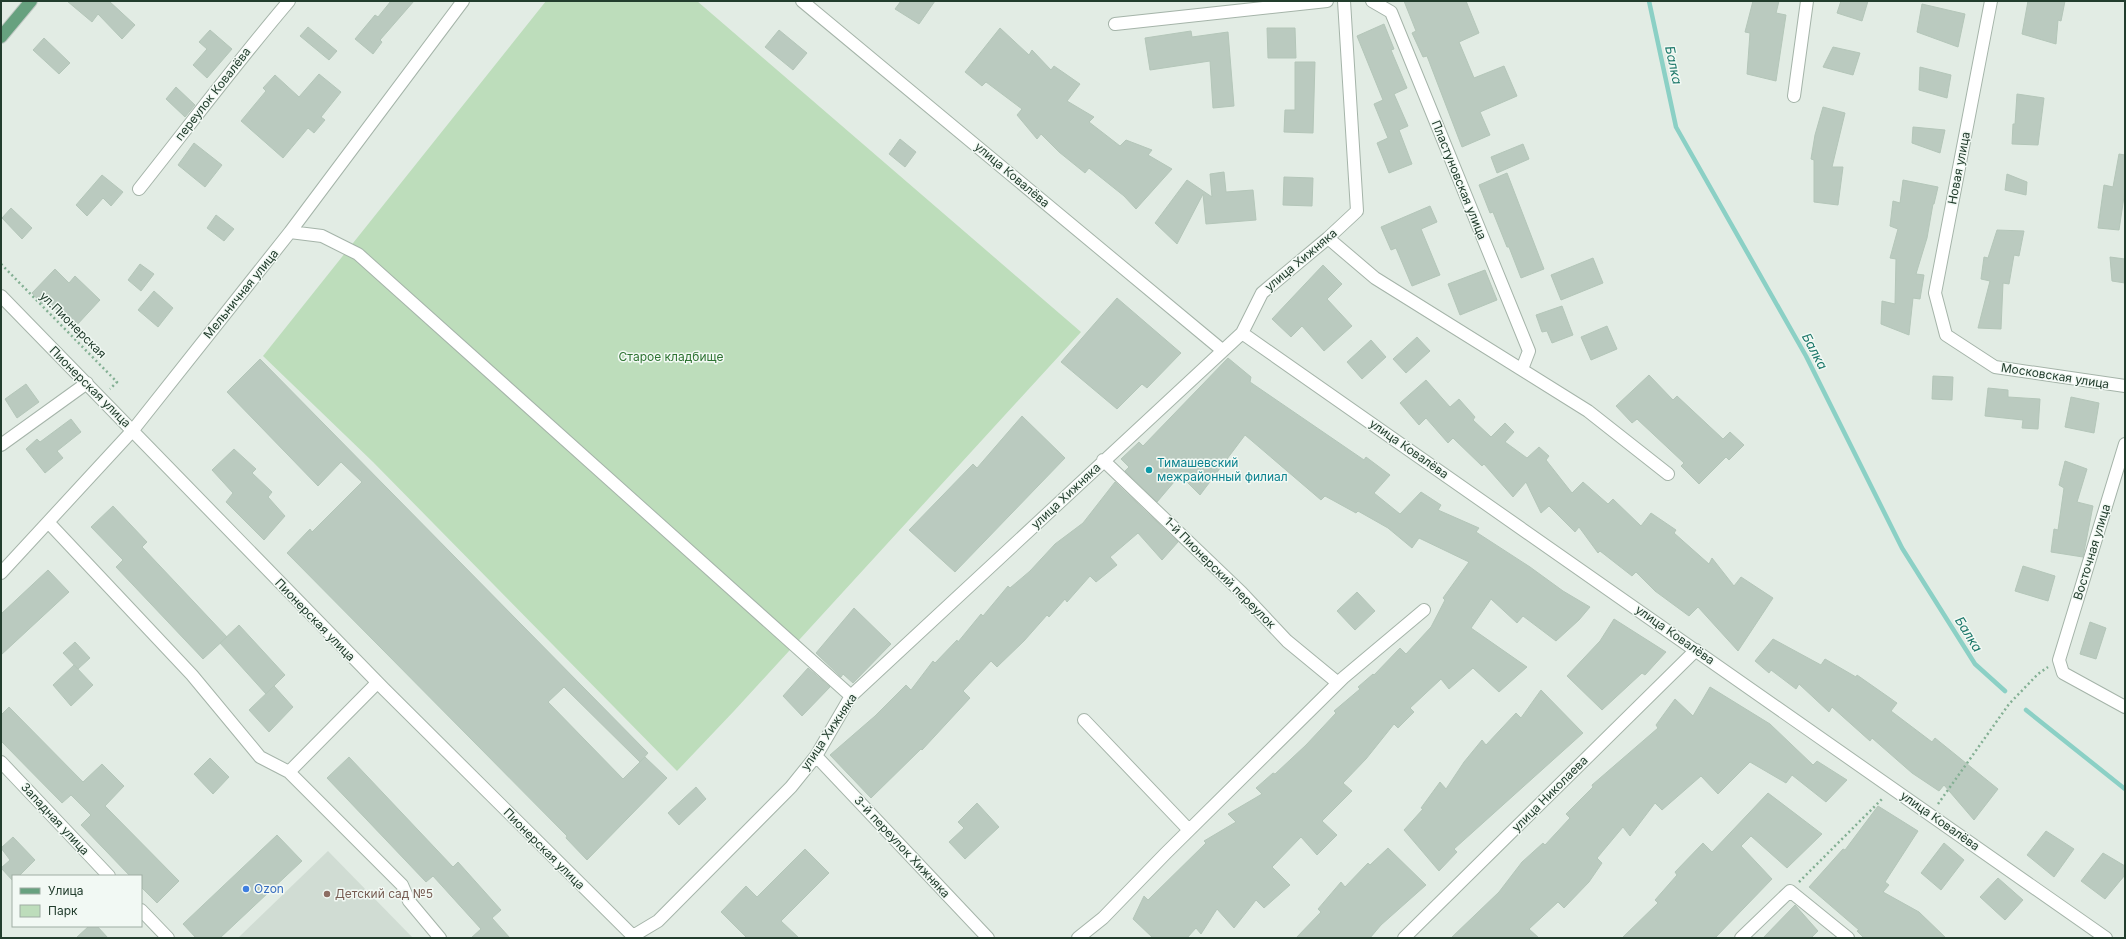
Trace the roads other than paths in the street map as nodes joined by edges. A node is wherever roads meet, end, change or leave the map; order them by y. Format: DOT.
graph roads {
  1 [pos="30,1"];
  2 [pos="289,1"];
  3 [pos="463,1"];
  4 [pos="802,1"];
  5 [pos="1327,1"];
  6 [pos="1344,1"];
  7 [pos="1372,1"];
  8 [pos="1807,1"];
  9 [pos="1991,1"];
  10 [pos="1115,24"];
  11 [pos="1,37"];
  12 [pos="1794,96"];
  13 [pos="138,189"];
  14 [pos="290,232"];
  15 [pos="1328,238"];
  16 [pos="1,296"];
  17 [pos="1242,333"];
  18 [pos="1946,335"];
  19 [pos="1222,350"];
  20 [pos="1522,369"];
  21 [pos="86,383"];
  22 [pos="2125,386"];
  23 [pos="133,430"];
  24 [pos="2125,444"];
  25 [pos="1,445"];
  26 [pos="1103,460"];
  27 [pos="1668,474"];
  28 [pos="48,522"];
  29 [pos="1,573"];
  30 [pos="1424,610"];
  31 [pos="1696,650"];
  32 [pos="377,683"];
  33 [pos="1338,683"];
  34 [pos="851,696"];
  35 [pos="2125,707"];
  36 [pos="1084,720"];
  37 [pos="816,756"];
  38 [pos="1,762"];
  39 [pos="289,772"];
  40 [pos="1189,830"];
  41 [pos="108,875"];
  42 [pos="142,911"];
  43 [pos="634,937"];
  44 [pos="168,938"];
  45 [pos="440,938"];
  46 [pos="988,938"];
  47 [pos="1078,938"];
  48 [pos="1404,938"];
  49 [pos="1741,938"];
  50 [pos="1848,938"];
  51 [pos="2106,938"];
  1 -- 11 [label="main road"];
  2 -- 13 [label="street, переулок Ковалёва"];
  3 -- 14 [label="street, Мельничная улица"];
  4 -- 19 [label="street, улица Ковалёва"];
  5 -- 10 [label="street"];
  6 -- 15 [label="street, улица Хижняка"];
  7 -- 20 [label="street, Пластуновская улица"];
  8 -- 12 [label="street"];
  9 -- 18 [label="street, Новая улица"];
  14 -- 23 [label="street, Мельничная улица"];
  14 -- 34 [label="street"];
  15 -- 17 [label="street, улица Хижняка"];
  15 -- 20 [label="street"];
  16 -- 21 [label="street, Пионерская улица"];
  17 -- 19 [label="street, улица Хижняка"];
  17 -- 31 [label="street, улица Ковалёва"];
  18 -- 22 [label="street, Московская улица"];
  19 -- 26 [label="street, улица Хижняка"];
  20 -- 27 [label="street"];
  21 -- 23 [label="street, Пионерская улица"];
  21 -- 25 [label="street"];
  23 -- 28 [label="street, Мельничная улица"];
  23 -- 32 [label="street, Пионерская улица"];
  24 -- 35 [label="street, Восточная улица"];
  26 -- 33 [label="street, 1-й Пионерский переулок"];
  26 -- 34 [label="street, улица Хижняка"];
  28 -- 29 [label="street, Мельничная улица"];
  28 -- 39 [label="street"];
  30 -- 33 [label="street"];
  31 -- 48 [label="street, улица Николаева"];
  31 -- 51 [label="street, улица Ковалёва"];
  32 -- 39 [label="street"];
  32 -- 43 [label="street, Пионерская улица"];
  33 -- 40 [label="street"];
  34 -- 37 [label="street, улица Хижняка"];
  36 -- 40 [label="street"];
  37 -- 43 [label="street, улица Хижняка"];
  37 -- 46 [label="street, 3-й переулок Хижняка"];
  38 -- 41 [label="street, Западная улица"];
  39 -- 45 [label="street"];
  40 -- 47 [label="street"];
  42 -- 44 [label="street"];
  49 -- 50 [label="street"];
}
